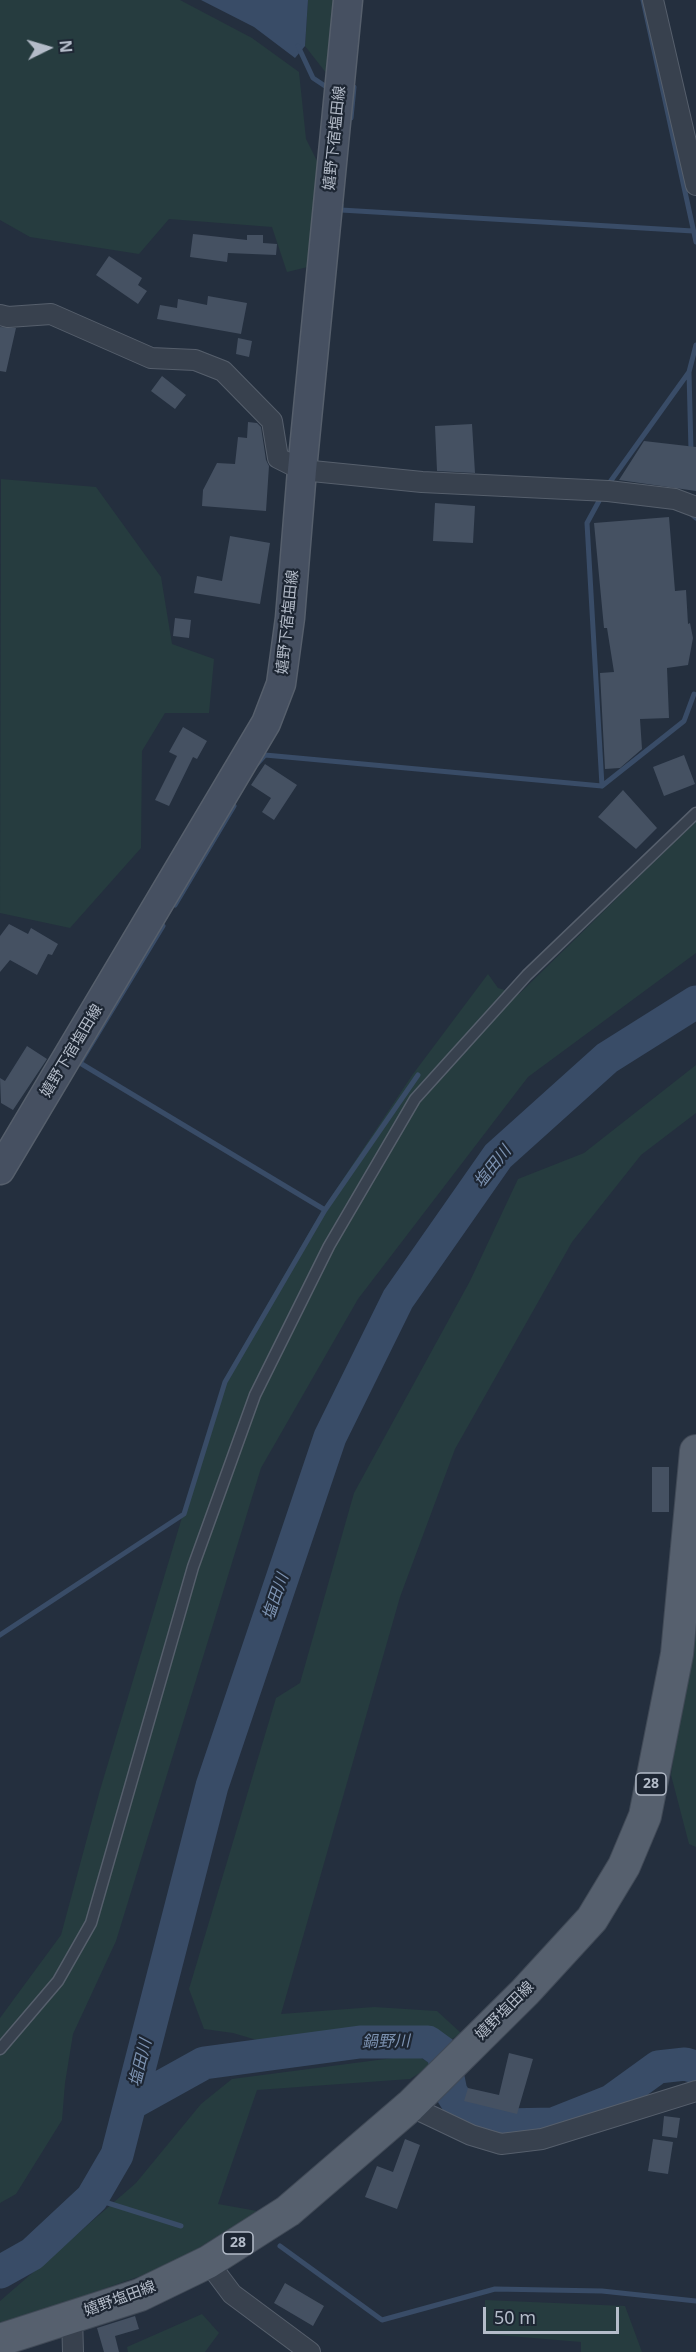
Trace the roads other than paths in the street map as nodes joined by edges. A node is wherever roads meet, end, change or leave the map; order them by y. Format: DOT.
graph roads {
  1 [pos="348,0"];
  2 [pos="653,0"];
  3 [pos="696,185"];
  4 [pos="0,315"];
  5 [pos="302,470"];
  6 [pos="696,507"];
  7 [pos="696,813"];
  8 [pos="0,1170"];
  9 [pos="696,1450"];
  10 [pos="0,2049"];
  11 [pos="696,2091"];
  12 [pos="410,2106"];
  13 [pos="208,2262"];
  14 [pos="72,2316"];
  15 [pos="0,2340"];
  16 [pos="73,2352"];
  17 [pos="310,2352"];
  1 -- 5 [label="main road, 嬉野下宿塩田線"];
  2 -- 3 [label="street"];
  4 -- 5 [label="street"];
  5 -- 6 [label="street"];
  5 -- 8 [label="main road, 嬉野下宿塩田線"];
  7 -- 10 [label="lane"];
  9 -- 12 [label="main road, 嬉野塩田線 / 28"];
  11 -- 12 [label="street"];
  12 -- 13 [label="main road, 嬉野塩田線 / 28"];
  13 -- 14 [label="main road, 嬉野塩田線 / 28"];
  13 -- 17 [label="street"];
  14 -- 15 [label="main road, 嬉野塩田線 / 28"];
  14 -- 16 [label="street"];
}
